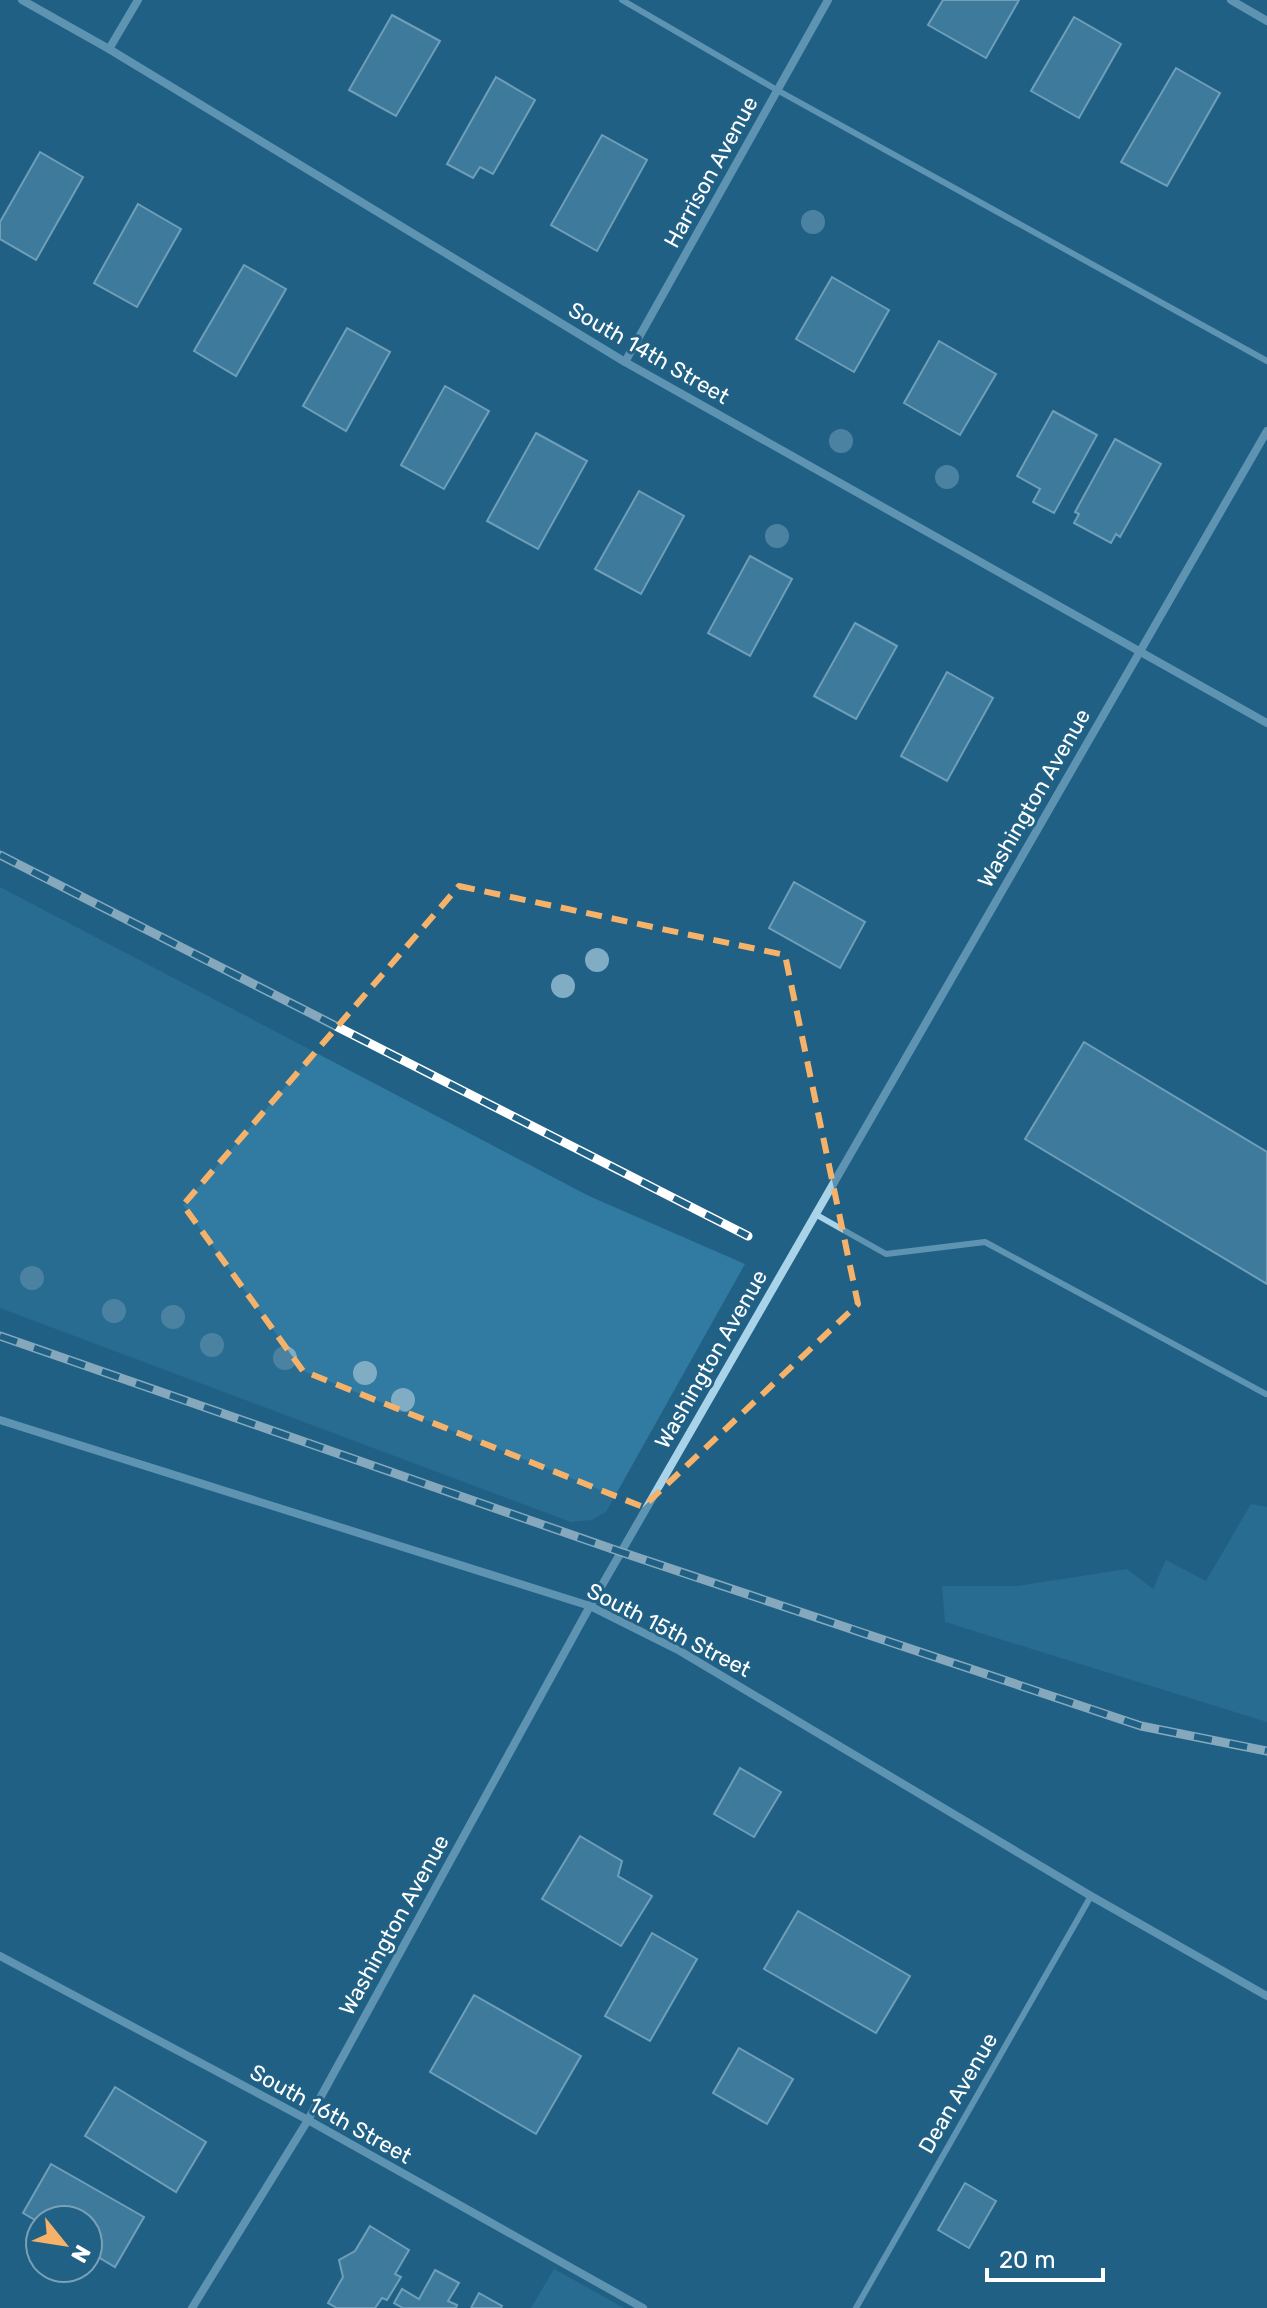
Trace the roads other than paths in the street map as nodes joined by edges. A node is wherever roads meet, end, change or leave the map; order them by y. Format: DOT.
graph roads {
  1 [pos="22,0"];
  2 [pos="138,0"];
  3 [pos="622,0"];
  4 [pos="828,0"];
  5 [pos="1231,0"];
  6 [pos="1267,21"];
  7 [pos="109,49"];
  8 [pos="777,90"];
  9 [pos="1267,361"];
  10 [pos="625,362"];
  11 [pos="1267,431"];
  12 [pos="1139,653"];
  13 [pos="1267,723"];
  14 [pos="815,1214"];
  15 [pos="1266,1394"];
  16 [pos="0,1420"];
  17 [pos="590,1606"];
  18 [pos="1091,1896"];
  19 [pos="0,1956"];
  20 [pos="1267,1996"];
  21 [pos="308,2120"];
  22 [pos="192,2308"];
  23 [pos="643,2308"];
  24 [pos="856,2308"];
  1 -- 7 [label="street, South 14th Street"];
  2 -- 7 [label="street"];
  3 -- 8 [label="lane"];
  4 -- 8 [label="street, Harrison Avenue"];
  5 -- 6 [label="street"];
  7 -- 10 [label="street, South 14th Street"];
  8 -- 9 [label="lane"];
  8 -- 10 [label="street, Harrison Avenue"];
  10 -- 12 [label="street, South 14th Street"];
  11 -- 12 [label="street, Washington Avenue"];
  12 -- 13 [label="street, South 14th Street"];
  12 -- 14 [label="street, Washington Avenue"];
  14 -- 15 [label="lane"];
  14 -- 17 [label="street, Washington Avenue"];
  16 -- 17 [label="street, South 15th Street"];
  17 -- 18 [label="street, South 15th Street"];
  17 -- 21 [label="street, Washington Avenue"];
  18 -- 20 [label="street, South 15th Street"];
  18 -- 24 [label="lane, Dean Avenue"];
  19 -- 21 [label="street, South 16th Street"];
  21 -- 22 [label="street, Washington Avenue"];
  21 -- 23 [label="street, South 16th Street"];
}
